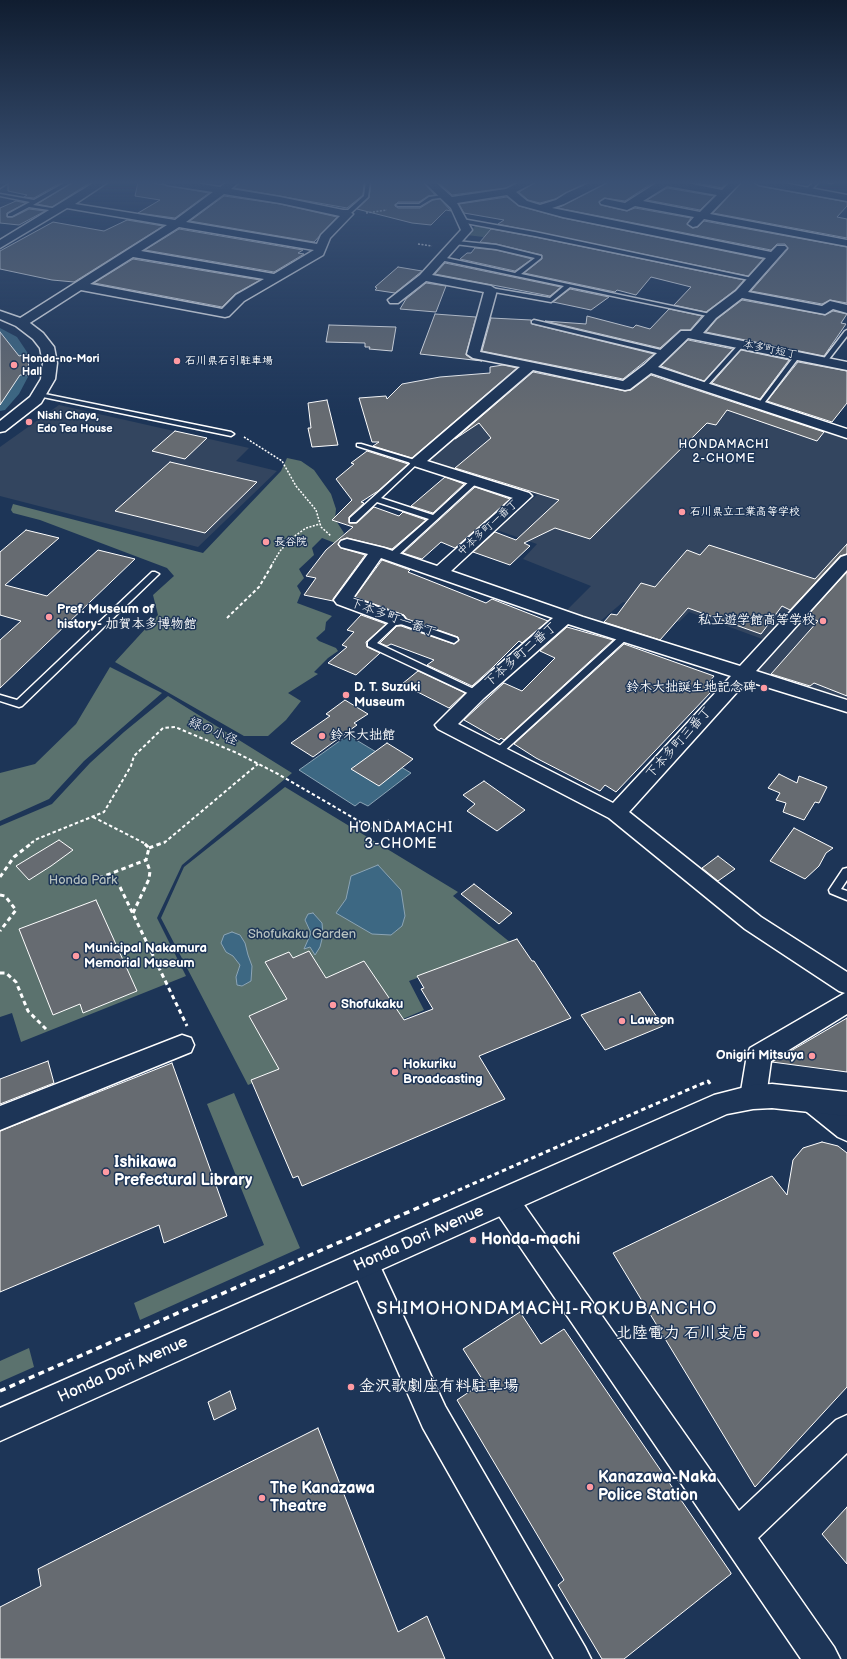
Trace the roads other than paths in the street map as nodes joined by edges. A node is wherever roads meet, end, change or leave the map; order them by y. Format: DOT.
graph roads {
  1 [pos="121,259"];
  2 [pos="168,259"];
  3 [pos="310,259"];
  4 [pos="442,259"];
  5 [pos="444,259"];
  6 [pos="535,259"];
  7 [pos="659,259"];
  8 [pos="771,259"];
  9 [pos="516,274"];
  10 [pos="424,277"];
  11 [pos="277,278"];
  12 [pos="754,279"];
  13 [pos="568,285"];
  14 [pos="80,286"];
  15 [pos="491,290"];
  16 [pos="740,294"];
  17 [pos="394,300"];
  18 [pos="847,309"];
  19 [pos="0,315"];
  20 [pos="712,315"];
  21 [pos="534,322"];
  22 [pos="21,323"];
  23 [pos="847,332"];
  24 [pos="694,335"];
  25 [pos="742,344"];
  26 [pos="665,353"];
  27 [pos="797,356"];
  28 [pos="824,362"];
  29 [pos="530,365"];
  30 [pos="847,366"];
  31 [pos="649,368"];
  32 [pos="704,386"];
  33 [pos="40,395"];
  34 [pos="760,405"];
  35 [pos="0,428"];
  36 [pos="231,434"];
  37 [pos="847,434"];
  38 [pos="359,446"];
  39 [pos="416,462"];
  40 [pos="475,480"];
  41 [pos="376,498"];
  42 [pos="434,518"];
  43 [pos="353,520"];
  44 [pos="347,544"];
  45 [pos="385,554"];
  46 [pos="847,560"];
  47 [pos="440,572"];
  48 [pos="155,574"];
  49 [pos="565,617"];
  50 [pos="397,620"];
  51 [pos="625,636"];
  52 [pos="454,640"];
  53 [pos="742,674"];
  54 [pos="477,694"];
  55 [pos="0,698"];
  56 [pos="847,706"];
  57 [pos="498,752"];
  58 [pos="616,813"];
  59 [pos="847,872"];
  60 [pos="847,896"];
  61 [pos="847,984"];
  62 [pos="847,1002"];
  63 [pos="182,1045"];
  64 [pos="754,1097"];
  65 [pos="811,1100"];
  66 [pos="847,1104"];
  67 [pos="0,1118"];
  68 [pos="847,1129"];
  69 [pos="505,1201"];
  70 [pos="364,1263"];
  71 [pos="0,1425"];
  72 [pos="847,1431"];
  73 [pos="737,1535"];
  74 [pos="573,1659"];
  75 [pos="822,1659"];
  1 -- 14 [label="street"];
  2 -- 11 [label="street"];
  3 -- 11 [label="street"];
  4 -- 10 [label="street"];
  5 -- 9 [label="lane"];
  6 -- 9 [label="lane"];
  7 -- 12 [label="lane"];
  8 -- 12 [label="street"];
  9 -- 13 [label="lane"];
  10 -- 15 [label="street"];
  10 -- 17 [label="street"];
  11 -- 14 [label="street"];
  12 -- 16 [label="street"];
  13 -- 15 [label="lane"];
  13 -- 20 [label="lane"];
  14 -- 22 [label="street"];
  15 -- 29 [label="street"];
  16 -- 18 [label="street"];
  16 -- 20 [label="street"];
  19 -- 22 [label="street"];
  20 -- 24 [label="street"];
  21 -- 26 [label="lane"];
  22 -- 33 [label="street"];
  23 -- 28 [label="lane"];
  24 -- 25 [label="street, 本多町短丁"];
  24 -- 26 [label="street"];
  25 -- 27 [label="street, 本多町短丁"];
  25 -- 32 [label="lane"];
  26 -- 31 [label="street"];
  27 -- 28 [label="street, 本多町短丁"];
  27 -- 34 [label="lane"];
  28 -- 30 [label="street, 本多町短丁"];
  29 -- 31 [label="street"];
  29 -- 39 [label="street"];
  31 -- 32 [label="street"];
  32 -- 34 [label="street"];
  33 -- 35 [label="street"];
  33 -- 36 [label="lane"];
  34 -- 37 [label="street"];
  38 -- 39 [label="lane"];
  39 -- 40 [label="street, 中本多町一番丁"];
  39 -- 41 [label="lane"];
  40 -- 42 [label="lane"];
  40 -- 47 [label="street, 中本多町一番丁"];
  41 -- 42 [label="lane"];
  41 -- 43 [label="lane"];
  42 -- 45 [label="lane"];
  44 -- 45 [label="street"];
  45 -- 47 [label="street"];
  45 -- 50 [label="street, 下本多町一番丁"];
  46 -- 53 [label="street, 下本多町三番丁"];
  47 -- 49 [label="street"];
  48 -- 55 [label="lane"];
  49 -- 51 [label="street"];
  49 -- 54 [label="street, 下本多町二番丁"];
  50 -- 52 [label="lane, 下本多町一番丁"];
  50 -- 54 [label="lane"];
  51 -- 53 [label="street"];
  51 -- 57 [label="lane"];
  53 -- 56 [label="street"];
  53 -- 58 [label="street, 下本多町三番丁"];
  54 -- 57 [label="street, 下本多町二番丁"];
  57 -- 58 [label="street"];
  58 -- 61 [label="street"];
  59 -- 60 [label="lane"];
  62 -- 64 [label="street"];
  63 -- 67 [label="street"];
  64 -- 65 [label="street, Honda Dori Avenue"];
  64 -- 69 [label="street, Honda Dori Avenue"];
  65 -- 66 [label="street, Honda Dori Avenue"];
  65 -- 68 [label="street"];
  69 -- 70 [label="street, Honda Dori Avenue"];
  69 -- 73 [label="street"];
  70 -- 71 [label="street, Honda Dori Avenue"];
  70 -- 74 [label="street"];
  72 -- 73 [label="street"];
  73 -- 75 [label="street"];
}
